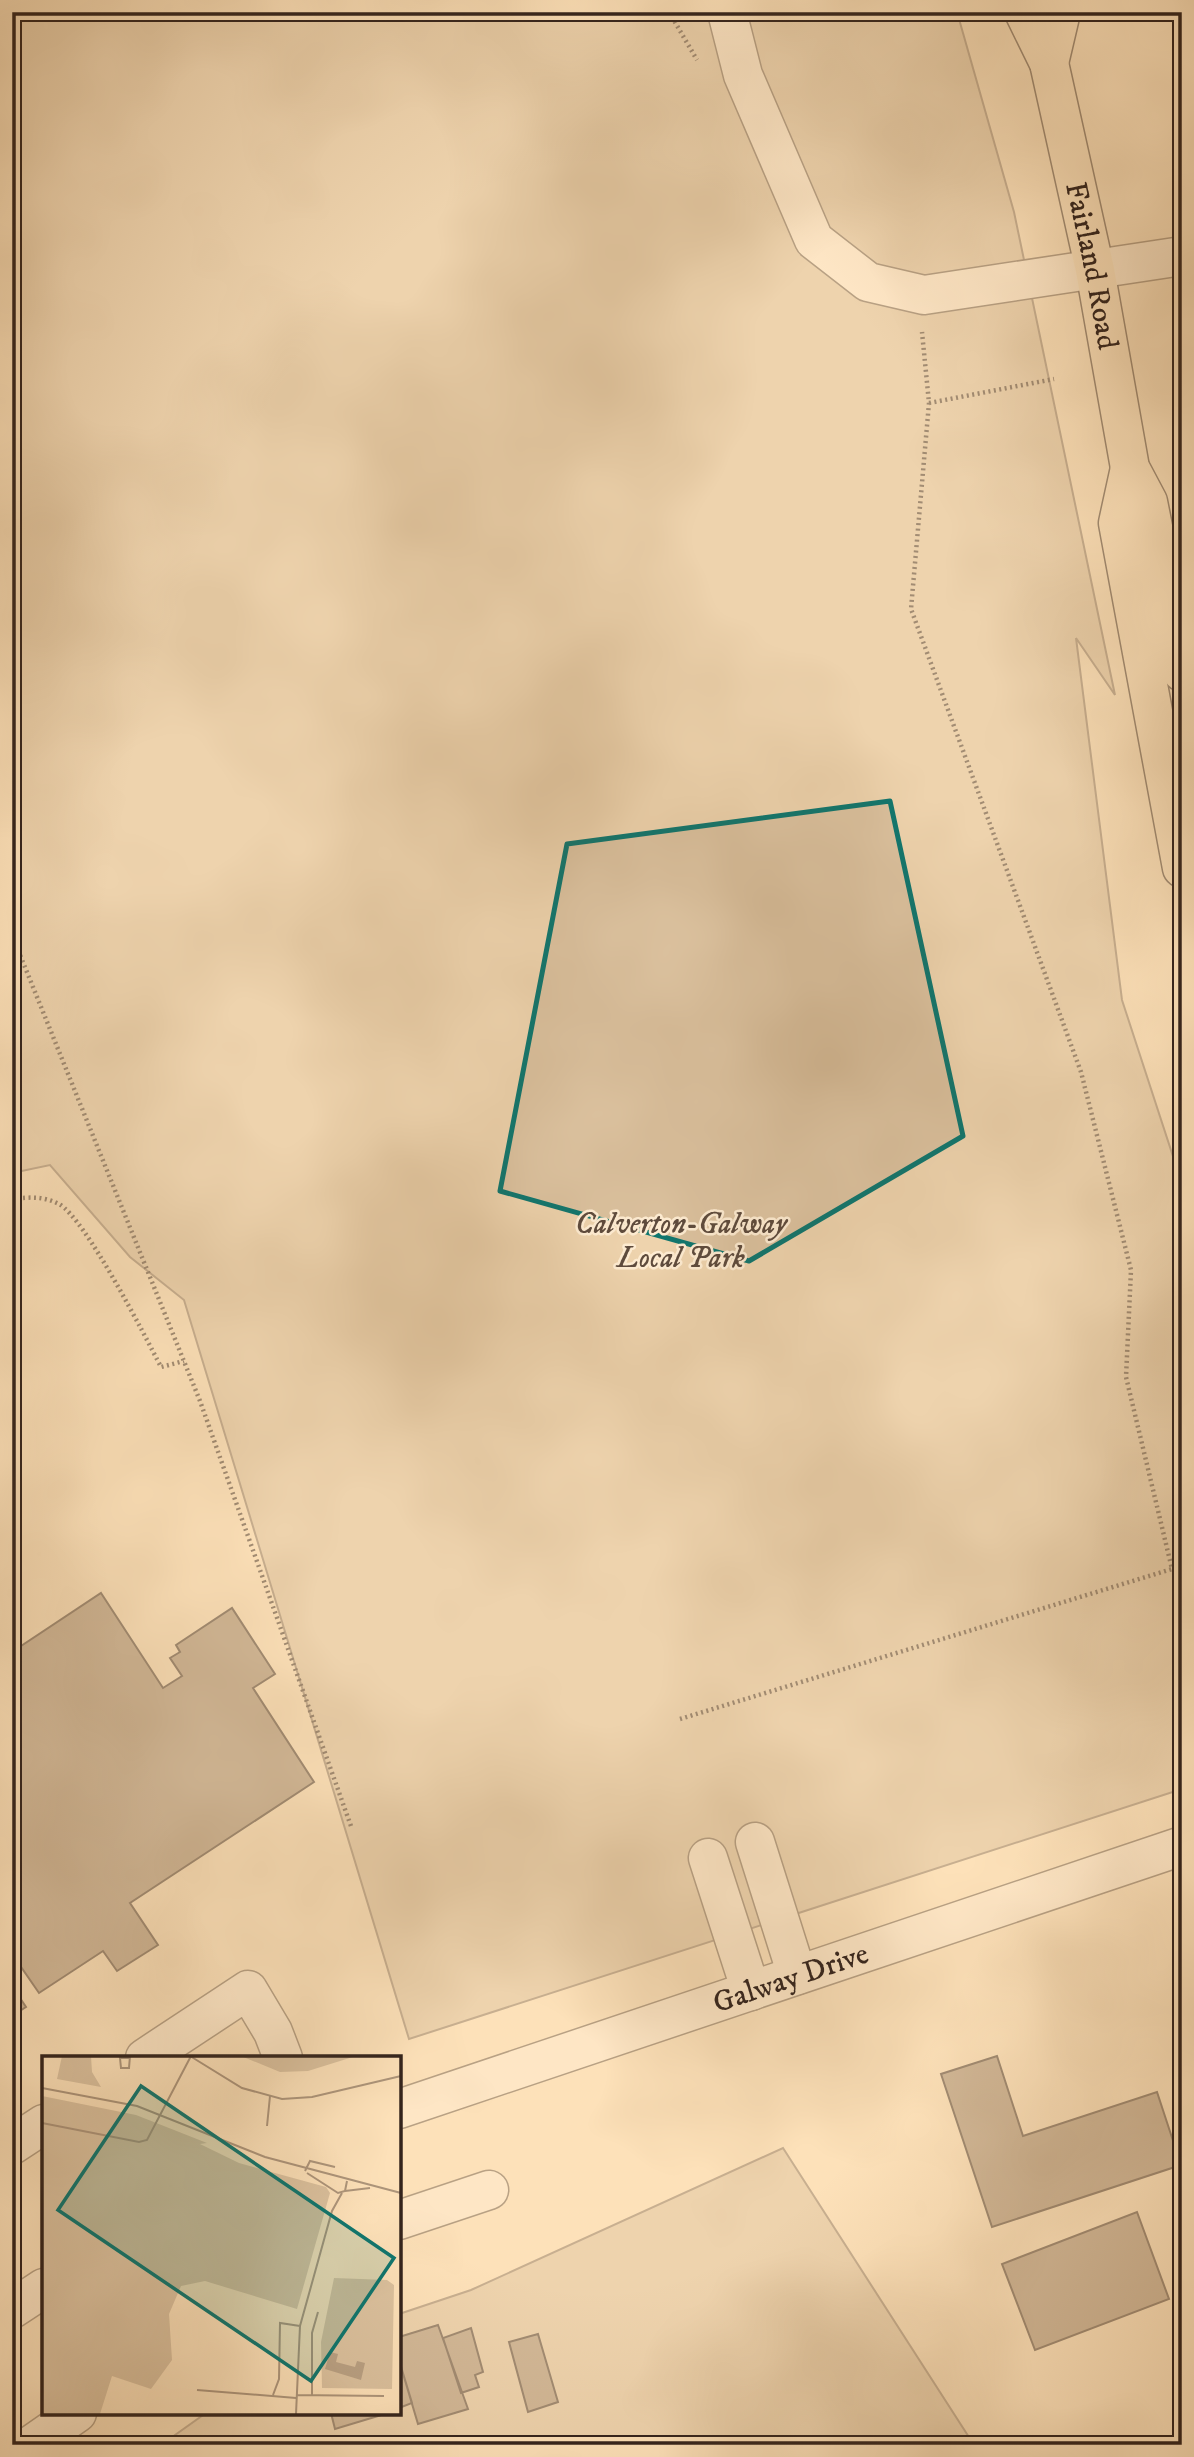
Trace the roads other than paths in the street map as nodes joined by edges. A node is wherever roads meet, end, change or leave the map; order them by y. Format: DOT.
graph roads {
  1 [pos="727,12"];
  2 [pos="1024,12"];
  3 [pos="1061,12"];
  4 [pos="1049,63"];
  5 [pos="1182,256"];
  6 [pos="1095,270"];
  7 [pos="1130,468"];
  8 [pos="1182,672"];
  9 [pos="1182,868"];
  10 [pos="755,1842"];
  11 [pos="1182,1846"];
  12 [pos="708,1858"];
  13 [pos="797,1975"];
  14 [pos="751,1991"];
  15 [pos="148,2056"];
  16 [pos="282,2056"];
  17 [pos="401,2108"];
  18 [pos="42,2125"];
  19 [pos="12,2145"];
  20 [pos="489,2190"];
  21 [pos="401,2219"];
  22 [pos="42,2289"];
  23 [pos="12,2309"];
  24 [pos="74,2415"];
  25 [pos="31,2445"];
  1 -- 6 [label="street"];
  2 -- 4 [label="main road, Fairland Road"];
  3 -- 4 [label="main road, Fairland Road"];
  4 -- 6 [label="main road, Fairland Road"];
  5 -- 6 [label="street"];
  6 -- 7 [label="main road, Fairland Road"];
  7 -- 8 [label="main road, Fairland Road"];
  7 -- 9 [label="main road, Fairland Road"];
  10 -- 13 [label="street"];
  11 -- 13 [label="street, Galway Drive"];
  12 -- 14 [label="street"];
  13 -- 14 [label="street, Galway Drive"];
  14 -- 17 [label="street, Galway Drive"];
  15 -- 16 [label="street"];
  18 -- 19 [label="street"];
  20 -- 21 [label="street"];
  22 -- 23 [label="street"];
  24 -- 25 [label="street"];
}
